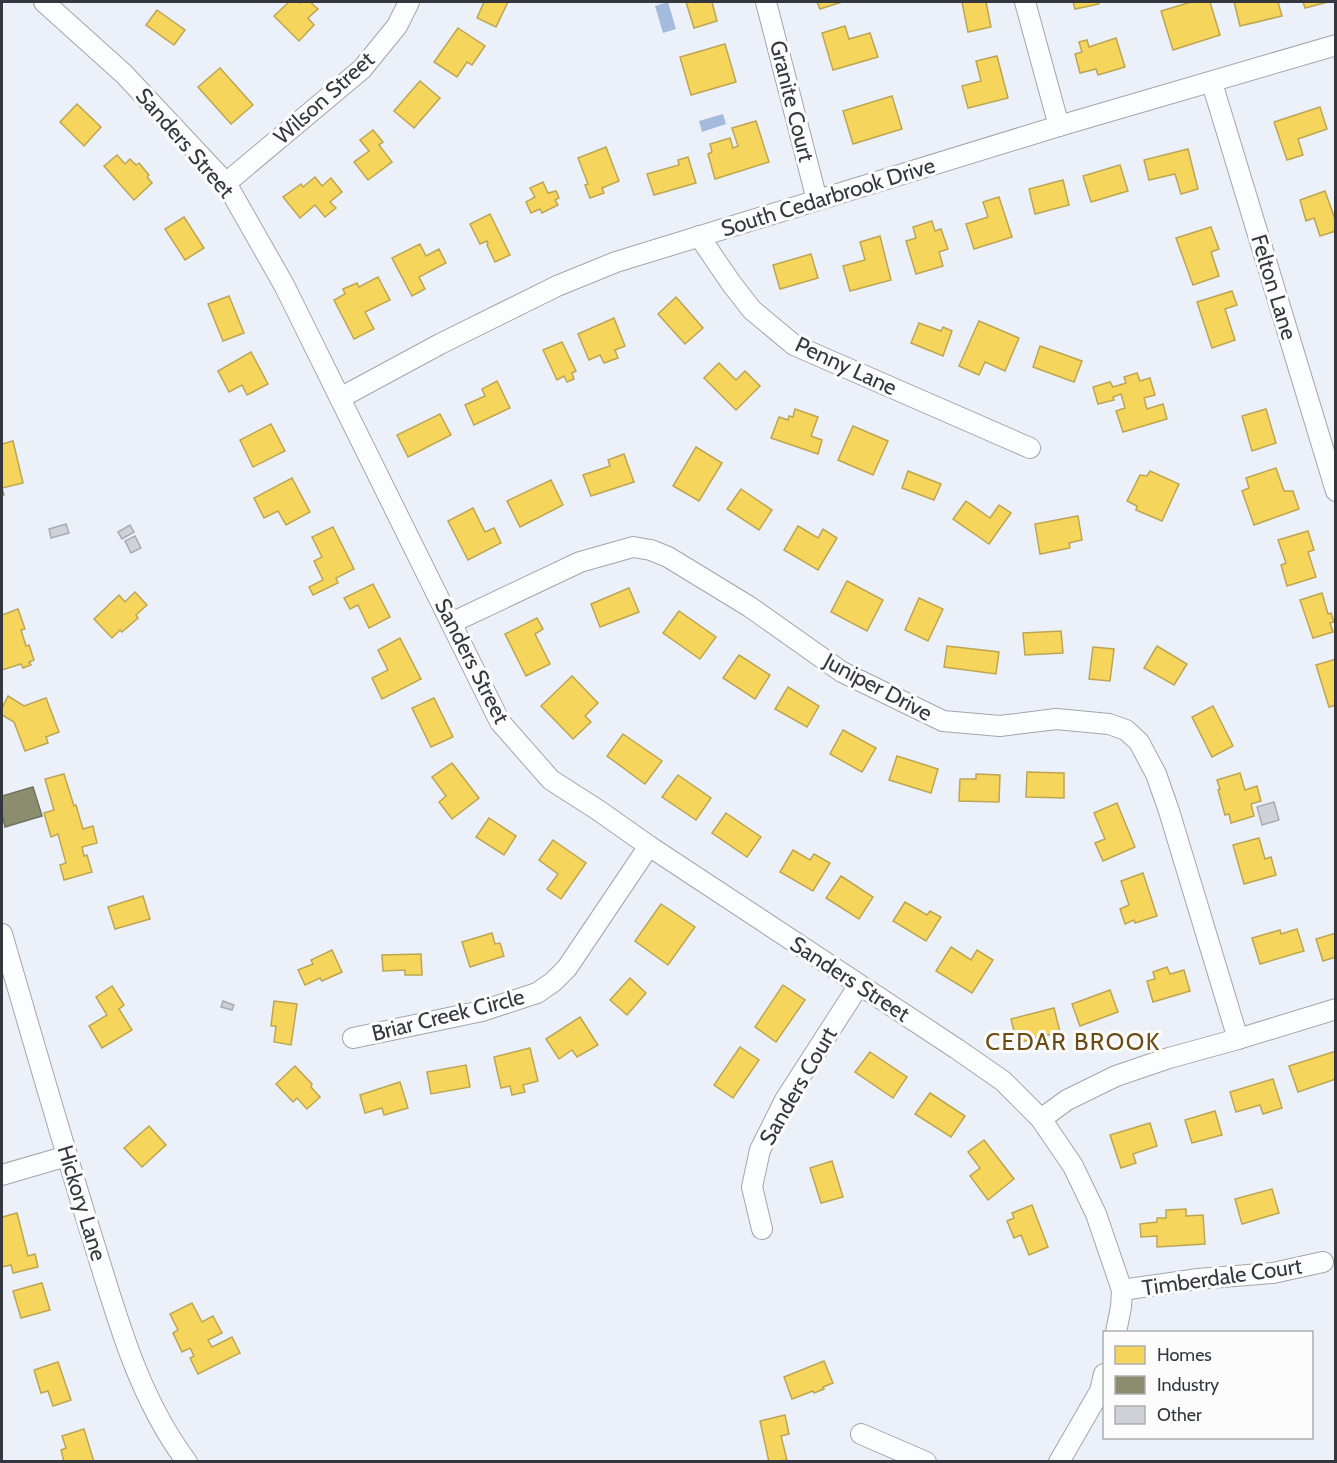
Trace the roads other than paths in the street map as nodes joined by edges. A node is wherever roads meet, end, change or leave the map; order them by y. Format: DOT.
graph roads {
  1 [pos="44,2"];
  2 [pos="409,2"];
  3 [pos="766,2"];
  4 [pos="1025,2"];
  5 [pos="1335,45"];
  6 [pos="1212,83"];
  7 [pos="1059,126"];
  8 [pos="226,183"];
  9 [pos="817,200"];
  10 [pos="699,236"];
  11 [pos="340,398"];
  12 [pos="1030,448"];
  13 [pos="1335,491"];
  14 [pos="451,623"];
  15 [pos="649,846"];
  16 [pos="2,934"];
  17 [pos="859,985"];
  18 [pos="1335,1009"];
  19 [pos="353,1038"];
  20 [pos="1238,1039"];
  21 [pos="1041,1119"];
  22 [pos="67,1156"];
  23 [pos="2,1175"];
  24 [pos="762,1229"];
  25 [pos="1323,1262"];
  26 [pos="1122,1290"];
  27 [pos="1116,1331"];
  28 [pos="1103,1378"];
  29 [pos="861,1434"];
  30 [pos="187,1461"];
  31 [pos="926,1461"];
  32 [pos="1059,1461"];
  1 -- 8 [label="street, Sanders Street"];
  2 -- 8 [label="street, Wilson Street"];
  3 -- 9 [label="street, Granite Court"];
  4 -- 7 [label="street"];
  5 -- 6 [label="street, South Cedarbrook Drive"];
  6 -- 7 [label="street, South Cedarbrook Drive"];
  6 -- 13 [label="street, Felton Lane"];
  7 -- 9 [label="street, South Cedarbrook Drive"];
  8 -- 11 [label="street, Sanders Street"];
  9 -- 10 [label="street, South Cedarbrook Drive"];
  10 -- 11 [label="street, South Cedarbrook Drive"];
  10 -- 12 [label="street, Penny Lane"];
  11 -- 14 [label="street, Sanders Street"];
  14 -- 15 [label="street, Sanders Street"];
  14 -- 20 [label="street, Juniper Drive"];
  15 -- 17 [label="street, Sanders Street"];
  15 -- 19 [label="street, Briar Creek Circle"];
  16 -- 22 [label="street, Hickory Lane"];
  17 -- 21 [label="street, Sanders Street"];
  17 -- 24 [label="street, Sanders Court"];
  18 -- 20 [label="street"];
  20 -- 21 [label="street"];
  21 -- 26 [label="street, Sanders Street"];
  22 -- 23 [label="street"];
  22 -- 30 [label="street, Hickory Lane"];
  25 -- 26 [label="street, Timberdale Court"];
  26 -- 27 [label="street, Sanders Street"];
  28 -- 32 [label="street"];
  29 -- 31 [label="street"];
}
